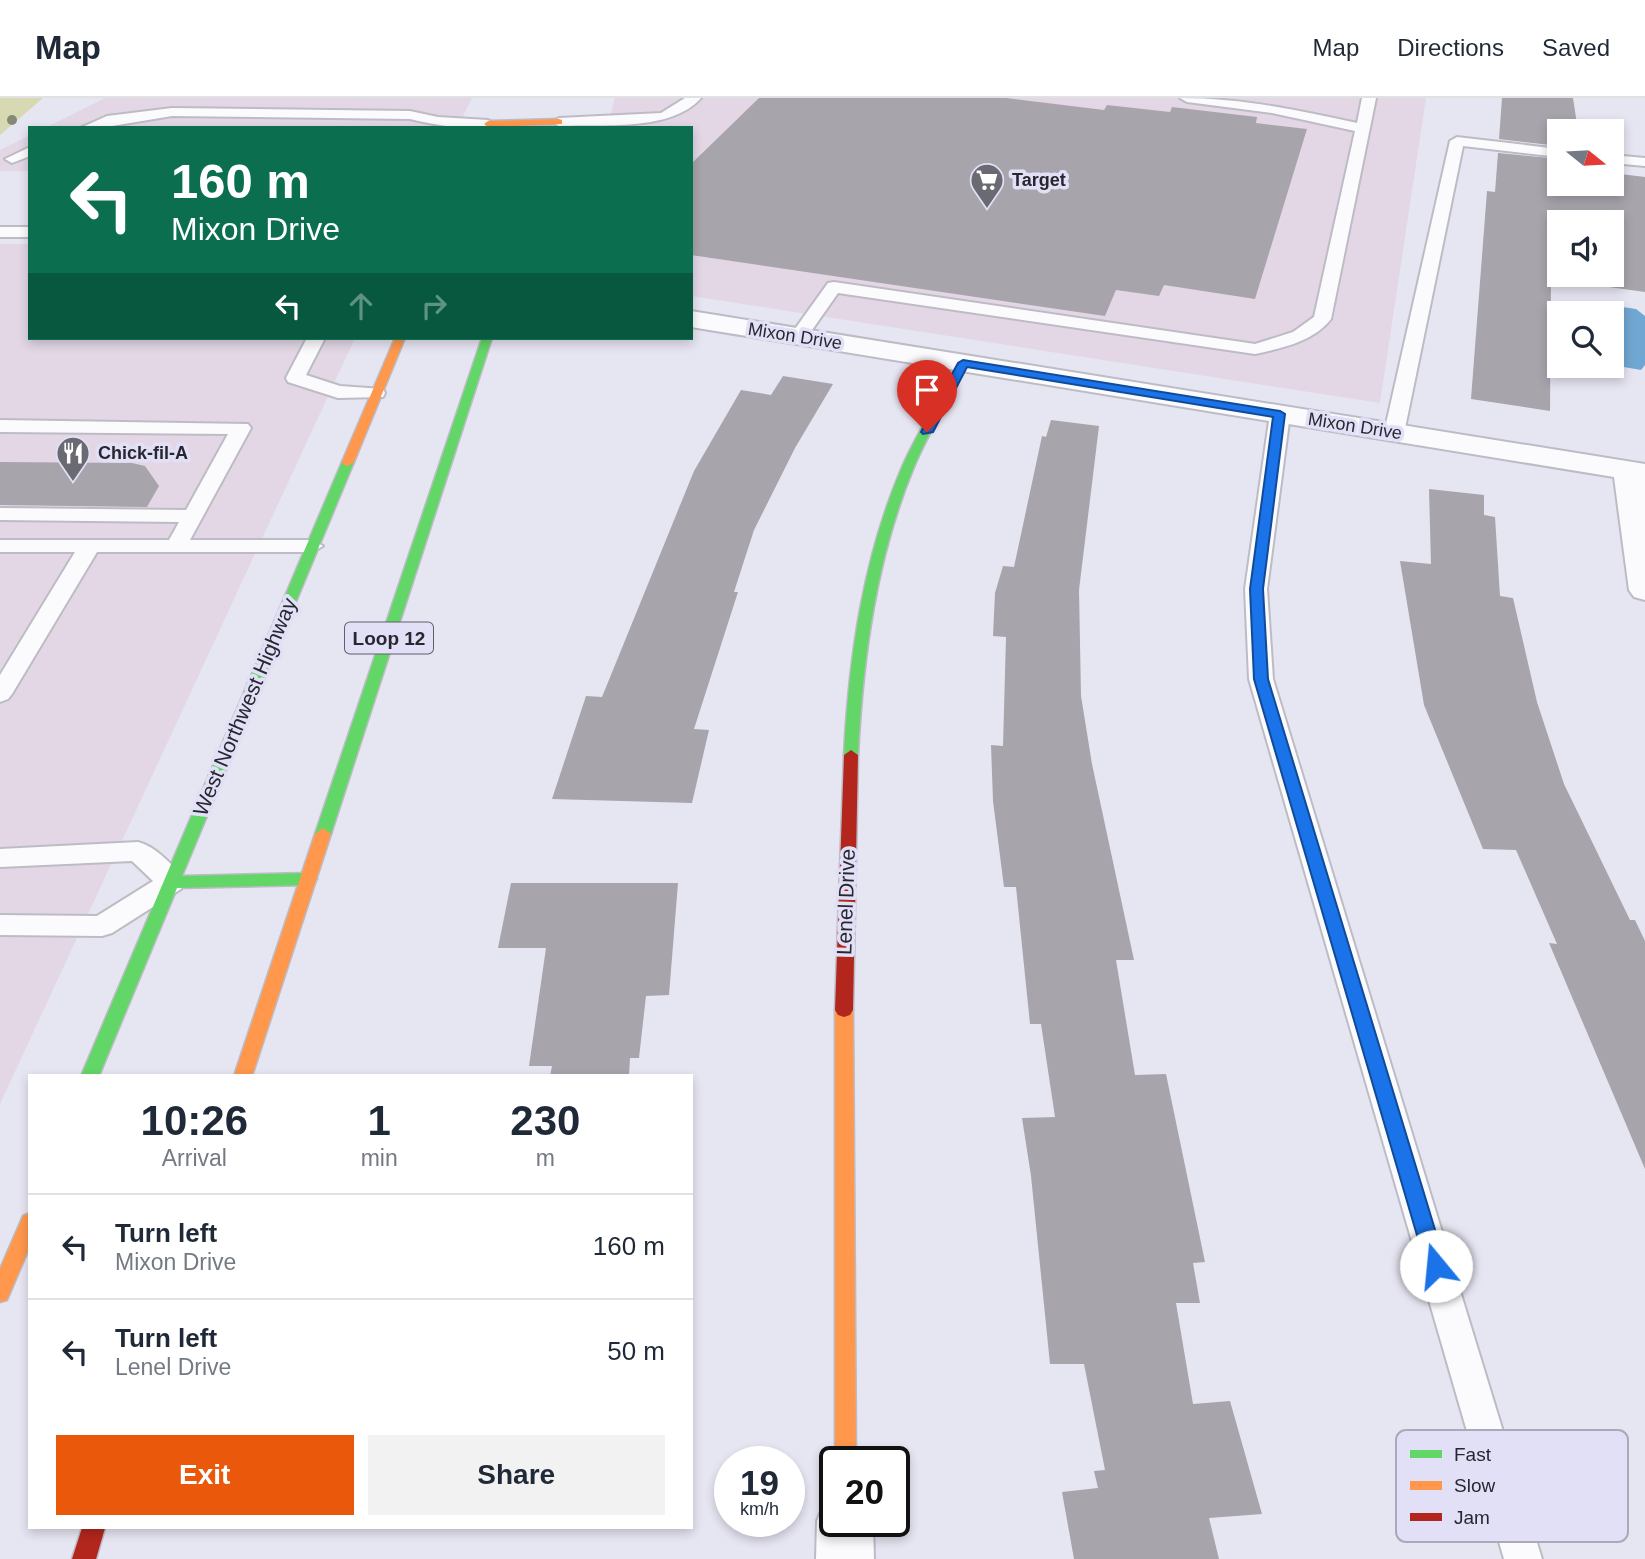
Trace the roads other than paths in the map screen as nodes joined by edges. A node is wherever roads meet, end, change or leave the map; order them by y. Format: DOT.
graph roads {
  1 [pos="694,98"];
  2 [pos="1187,98"];
  3 [pos="1369,98"];
  4 [pos="496,107"];
  5 [pos="439,120"];
  6 [pos="559,120"];
  7 [pos="92,126"];
  8 [pos="487,126"];
  9 [pos="1363,129"];
  10 [pos="1547,152"];
  11 [pos="28,153"];
  12 [pos="12,159"];
  13 [pos="1624,160"];
  14 [pos="1645,162"];
  15 [pos="28,232"];
  16 [pos="2,234"];
  17 [pos="693,319"];
  18 [pos="799,336"];
  19 [pos="315,340"];
  20 [pos="399,340"];
  21 [pos="486,340"];
  22 [pos="963,363"];
  23 [pos="376,393"];
  24 [pos="1280,414"];
  25 [pos="6,427"];
  26 [pos="1394,433"];
  27 [pos="1637,472"];
  28 [pos="0,514"];
  29 [pos="193,516"];
  30 [pos="0,546"];
  31 [pos="90,546"];
  32 [pos="176,546"];
  33 [pos="313,546"];
  34 [pos="1645,590"];
  35 [pos="0,694"];
  36 [pos="0,858"];
  37 [pos="309,879"];
  38 [pos="172,882"];
  39 [pos="0,925"];
  40 [pos="91,1074"];
  41 [pos="244,1074"];
  42 [pos="28,1227"];
  43 [pos="0,1293"];
  44 [pos="1485,1430"];
  45 [pos="845,1446"];
  46 [pos="94,1529"];
  47 [pos="845,1537"];
  48 [pos="1518,1542"];
  49 [pos="83,1559"];
  50 [pos="845,1559"];
  51 [pos="1523,1559"];
  1 -- 6 [label="lane"];
  2 -- 9 [label="lane"];
  3 -- 9 [label="lane"];
  4 -- 8 [label="main road"];
  5 -- 7 [label="lane"];
  5 -- 8 [label="lane"];
  6 -- 8 [label="main road"];
  9 -- 18 [label="lane"];
  10 -- 26 [label="lane"];
  11 -- 12 [label="lane"];
  13 -- 14 [label="lane"];
  15 -- 16 [label="lane"];
  17 -- 18 [label="street, Mixon Drive"];
  18 -- 22 [label="street, Mixon Drive"];
  19 -- 23 [label="lane"];
  20 -- 23 [label="main road, West Northwest Highway"];
  21 -- 37 [label="main road, Loop 12"];
  22 -- 24 [label="street, Mixon Drive"];
  22 -- 45 [label="main road, Lenel Drive"];
  23 -- 33 [label="main road, West Northwest Highway"];
  24 -- 26 [label="street, Mixon Drive"];
  24 -- 44 [label="lane"];
  25 -- 29 [label="lane"];
  26 -- 27 [label="street, Mixon Drive"];
  27 -- 34 [label="street"];
  28 -- 29 [label="lane"];
  29 -- 32 [label="lane"];
  30 -- 31 [label="lane"];
  31 -- 32 [label="lane"];
  31 -- 35 [label="lane"];
  32 -- 33 [label="lane"];
  33 -- 38 [label="main road, West Northwest Highway"];
  36 -- 38 [label="lane"];
  37 -- 38 [label="main road"];
  37 -- 41 [label="main road, Loop 12"];
  38 -- 39 [label="lane"];
  38 -- 40 [label="main road, West Northwest Highway"];
  42 -- 43 [label="main road"];
  46 -- 49 [label="main road"];
  47 -- 50 [label="street"];
  48 -- 51 [label="lane"];
}
